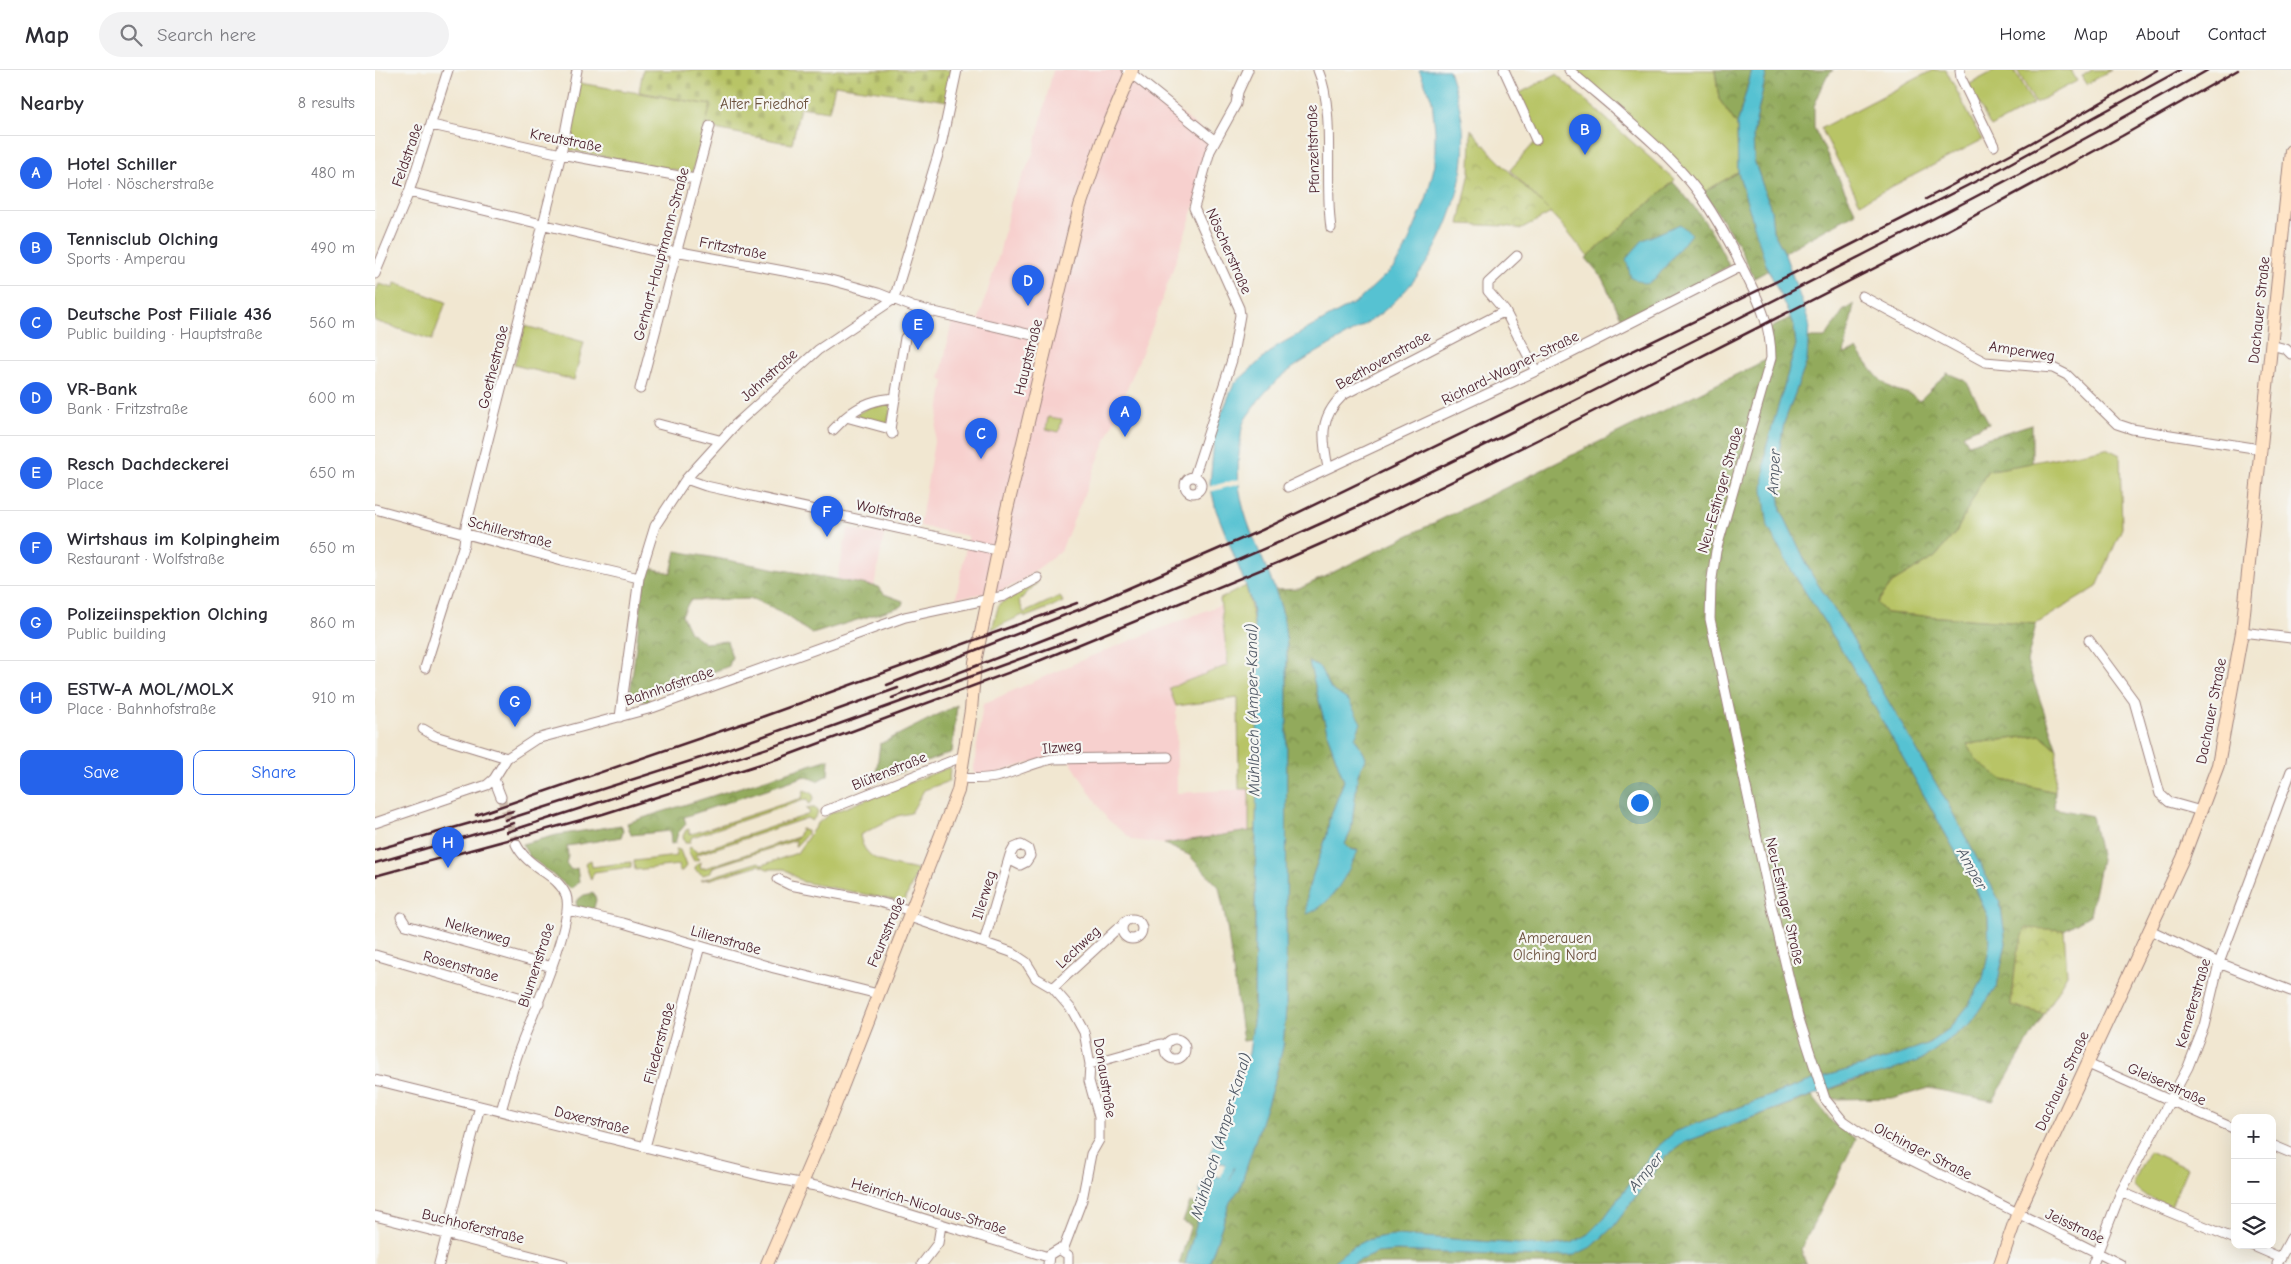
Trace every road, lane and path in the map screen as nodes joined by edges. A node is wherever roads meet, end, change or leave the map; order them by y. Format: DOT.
graph roads {
  1 [pos="448,70"];
  2 [pos="577,70"];
  3 [pos="957,70"];
  4 [pos="1248,70"];
  5 [pos="1318,70"];
  6 [pos="1503,70"];
  7 [pos="1569,70"];
  8 [pos="1960,70"];
  9 [pos="1130,71"];
  10 [pos="432,125"];
  11 [pos="710,126"];
  12 [pos="1215,140"];
  13 [pos="1536,140"];
  14 [pos="1994,146"];
  15 [pos="2291,151"];
  16 [pos="561,154"];
  17 [pos="695,179"];
  18 [pos="409,192"];
  19 [pos="544,224"];
  20 [pos="1331,228"];
  21 [pos="2287,245"];
  22 [pos="675,251"];
  23 [pos="1517,256"];
  24 [pos="1742,266"];
  25 [pos="375,274"];
  26 [pos="1862,296"];
  27 [pos="894,299"];
  28 [pos="1505,311"];
  29 [pos="905,338"];
  30 [pos="1049,339"];
  31 [pos="2271,345"];
  32 [pos="2291,354"];
  33 [pos="1536,371"];
  34 [pos="640,389"];
  35 [pos="896,398"];
  36 [pos="846,417"];
  37 [pos="658,424"];
  38 [pos="833,430"];
  39 [pos="719,440"];
  40 [pos="2260,449"];
  41 [pos="1328,468"];
  42 [pos="1194,477"];
  43 [pos="686,479"];
  44 [pos="1287,487"];
  45 [pos="375,509"];
  46 [pos="466,535"];
  47 [pos="997,550"];
  48 [pos="639,578"];
  49 [pos="1038,578"];
  50 [pos="988,600"];
  51 [pos="2242,632"];
  52 [pos="2291,638"];
  53 [pos="2089,640"];
  54 [pos="425,668"];
  55 [pos="620,717"];
  56 [pos="423,729"];
  57 [pos="964,756"];
  58 [pos="1168,757"];
  59 [pos="507,758"];
  60 [pos="2291,771"];
  61 [pos="961,778"];
  62 [pos="494,779"];
  63 [pos="501,797"];
  64 [pos="825,811"];
  65 [pos="2201,811"];
  66 [pos="375,823"];
  67 [pos="516,844"];
  68 [pos="1010,855"];
  69 [pos="778,879"];
  70 [pos="568,910"];
  71 [pos="907,913"];
  72 [pos="401,917"];
  73 [pos="1122,927"];
  74 [pos="2150,930"];
  75 [pos="984,942"];
  76 [pos="699,946"];
  77 [pos="375,955"];
  78 [pos="2219,963"];
  79 [pos="552,967"];
  80 [pos="1053,988"];
  81 [pos="2291,991"];
  82 [pos="878,994"];
  83 [pos="539,1003"];
  84 [pos="1166,1045"];
  85 [pos="1089,1064"];
  86 [pos="2088,1064"];
  87 [pos="375,1080"];
  88 [pos="1825,1098"];
  89 [pos="2169,1101"];
  90 [pos="480,1106"];
  91 [pos="501,1111"];
  92 [pos="2231,1127"];
  93 [pos="645,1147"];
  94 [pos="2276,1147"];
  95 [pos="2291,1153"];
  96 [pos="802,1184"];
  97 [pos="2121,1192"];
  98 [pos="2017,1215"];
  99 [pos="375,1216"];
  100 [pos="941,1225"];
  101 [pos="447,1234"];
  102 [pos="2231,1237"];
  103 [pos="2291,1238"];
  104 [pos="2258,1249"];
  105 [pos="1063,1250"];
  106 [pos="2097,1251"];
  107 [pos="1048,1261"];
  108 [pos="2279,1261"];
  109 [pos="1071,1263"];
  110 [pos="439,1264"];
  111 [pos="563,1264"];
  112 [pos="767,1264"];
  113 [pos="922,1264"];
  114 [pos="2000,1264"];
  115 [pos="2093,1264"];
  116 [pos="2120,1264"];
  1 -- 10 [label="street, Feldstraße"];
  2 -- 16 [label="street, Goethestraße"];
  3 -- 27 [label="street"];
  4 -- 12 [label="street, Nöscherstraße"];
  5 -- 20 [label="street, Pfanzeltstraße"];
  6 -- 13 [label="street"];
  7 -- 24 [label="street, Neu-Estinger Straße"];
  8 -- 14 [label="street"];
  9 -- 12 [label="street"];
  9 -- 30 [label="street, Hauptstraße"];
  10 -- 16 [label="street, Kreutstraße"];
  10 -- 18 [label="street, Feldstraße"];
  11 -- 17 [label="street, Gerhart-Hauptmann-Straße"];
  12 -- 42 [label="street, Nöscherstraße"];
  15 -- 21 [label="street, Dachauer Straße"];
  16 -- 17 [label="street, Kreutstraße"];
  16 -- 19 [label="street, Goethestraße"];
  17 -- 22 [label="street, Gerhart-Hauptmann-Straße"];
  18 -- 19 [label="street, Fritzstraße"];
  18 -- 25 [label="street, Feldstraße"];
  19 -- 22 [label="street, Fritzstraße"];
  19 -- 46 [label="street, Goethestraße"];
  21 -- 31 [label="street, Dachauer Straße"];
  22 -- 27 [label="street, Fritzstraße"];
  22 -- 34 [label="street, Gerhart-Hauptmann-Straße"];
  23 -- 28 [label="street"];
  24 -- 33 [label="street, Richard-Wagner-Straße"];
  24 -- 88 [label="street, Neu-Estinger Straße"];
  26 -- 40 [label="street, Amperweg"];
  27 -- 30 [label="street, Fritzstraße"];
  27 -- 39 [label="street, Jahnstraße"];
  28 -- 33 [label="street"];
  28 -- 41 [label="street, Beethovenstraße"];
  29 -- 35 [label="street"];
  30 -- 47 [label="street, Hauptstraße"];
  31 -- 32 [label="street"];
  31 -- 40 [label="street, Dachauer Straße"];
  33 -- 41 [label="street, Richard-Wagner-Straße"];
  35 -- 36 [label="street"];
  35 -- 36 [label="street"];
  36 -- 38 [label="street"];
  37 -- 39 [label="street"];
  39 -- 43 [label="street, Jahnstraße"];
  40 -- 51 [label="street, Dachauer Straße"];
  41 -- 44 [label="street, Richard-Wagner-Straße"];
  43 -- 47 [label="street, Wolfstraße"];
  43 -- 48 [label="street, Jahnstraße"];
  45 -- 46 [label="street, Schillerstraße"];
  46 -- 48 [label="street, Schillerstraße"];
  46 -- 54 [label="street, Goethestraße"];
  47 -- 50 [label="street, Hauptstraße"];
  48 -- 55 [label="street, Jahnstraße"];
  49 -- 50 [label="street"];
  50 -- 55 [label="street, Bahnhofstraße"];
  50 -- 57 [label="street, Feursstraße"];
  51 -- 52 [label="street"];
  51 -- 65 [label="street, Dachauer Straße"];
  53 -- 65 [label="street"];
  55 -- 59 [label="street, Bahnhofstraße"];
  56 -- 59 [label="street"];
  57 -- 61 [label="street, Feursstraße"];
  57 -- 64 [label="street, Blütenstraße"];
  58 -- 61 [label="street, Ilzweg"];
  59 -- 62 [label="street, Bahnhofstraße"];
  60 -- 78 [label="street, Kemeterstraße"];
  61 -- 71 [label="street, Feursstraße"];
  62 -- 63 [label="street"];
  62 -- 66 [label="street"];
  65 -- 74 [label="street, Dachauer Straße"];
  67 -- 70 [label="street, Blumenstraße"];
  68 -- 75 [label="street, Illerweg"];
  69 -- 71 [label="street"];
  70 -- 76 [label="street, Lilienstraße"];
  70 -- 79 [label="street, Blumenstraße"];
  71 -- 75 [label="street, Donaustraße"];
  71 -- 82 [label="street, Feursstraße"];
  72 -- 79 [label="street, Nelkenweg"];
  73 -- 80 [label="street, Lechweg"];
  74 -- 78 [label="street"];
  74 -- 86 [label="street, Dachauer Straße"];
  75 -- 80 [label="street, Donaustraße"];
  76 -- 82 [label="street, Lilienstraße"];
  76 -- 93 [label="street, Fliederstraße"];
  77 -- 83 [label="street, Rosenstraße"];
  78 -- 81 [label="street"];
  78 -- 89 [label="street, Kemeterstraße"];
  79 -- 83 [label="street, Blumenstraße"];
  80 -- 85 [label="street, Donaustraße"];
  82 -- 96 [label="street, Feursstraße"];
  83 -- 91 [label="street, Blumenstraße"];
  84 -- 85 [label="street"];
  85 -- 105 [label="street, Donaustraße"];
  86 -- 89 [label="street, Gleiserstraße"];
  86 -- 98 [label="street, Dachauer Straße"];
  87 -- 90 [label="street, Daxerstraße"];
  88 -- 98 [label="street, Olchinger Straße"];
  89 -- 92 [label="street, Gleiserstraße"];
  89 -- 97 [label="street, Kemeterstraße"];
  90 -- 91 [label="street, Daxerstraße"];
  90 -- 101 [label="street"];
  91 -- 93 [label="street, Daxerstraße"];
  93 -- 96 [label="street, Daxerstraße"];
  94 -- 95 [label="street"];
  96 -- 100 [label="street, Heinrich-Nicolaus-Straße"];
  96 -- 112 [label="street, Feursstraße"];
  97 -- 102 [label="street"];
  97 -- 106 [label="street, Kemeterstraße"];
  98 -- 106 [label="street, Jeisstraße"];
  98 -- 114 [label="street, Dachauer Straße"];
  99 -- 101 [label="street, Buchhoferstraße"];
  100 -- 107 [label="street, Heinrich-Nicolaus-Straße"];
  100 -- 113 [label="street"];
  101 -- 110 [label="street"];
  101 -- 111 [label="street, Buchhoferstraße"];
  103 -- 108 [label="street"];
  104 -- 108 [label="street"];
  105 -- 107 [label="street"];
  105 -- 109 [label="street"];
  106 -- 115 [label="street, Kemeterstraße"];
  106 -- 116 [label="street, Jeisstraße"];
}
